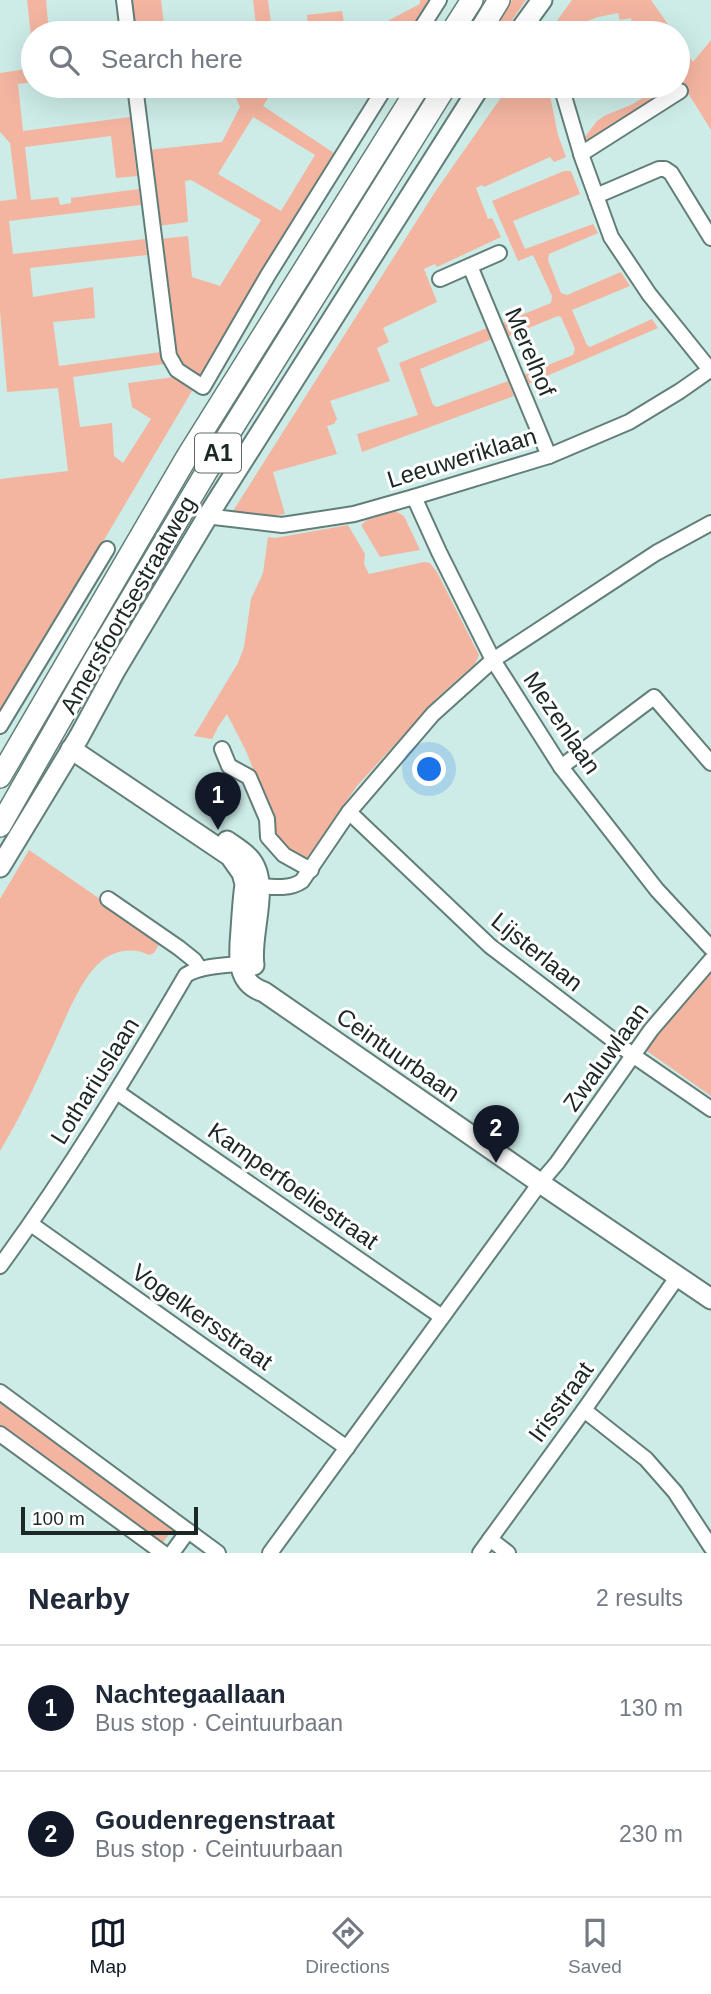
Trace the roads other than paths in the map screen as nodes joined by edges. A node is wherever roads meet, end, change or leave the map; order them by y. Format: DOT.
graph roads {
  1 [pos="124,0"];
  2 [pos="439,0"];
  3 [pos="472,0"];
  4 [pos="499,0"];
  5 [pos="542,0"];
  6 [pos="127,21"];
  7 [pos="426,21"];
  8 [pos="459,21"];
  9 [pos="486,21"];
  10 [pos="533,21"];
  11 [pos="137,98"];
  12 [pos="379,98"];
  13 [pos="411,98"];
  14 [pos="439,98"];
  15 [pos="473,98"];
  16 [pos="565,98"];
  17 [pos="669,98"];
  18 [pos="581,154"];
  19 [pos="596,196"];
  20 [pos="711,238"];
  21 [pos="499,253"];
  22 [pos="470,266"];
  23 [pos="440,279"];
  24 [pos="711,370"];
  25 [pos="549,456"];
  26 [pos="414,497"];
  27 [pos="209,514"];
  28 [pos="710,525"];
  29 [pos="107,549"];
  30 [pos="493,660"];
  31 [pos="0,726"];
  32 [pos="75,743"];
  33 [pos="222,749"];
  34 [pos="711,763"];
  35 [pos="561,767"];
  36 [pos="0,777"];
  37 [pos="349,812"];
  38 [pos="0,826"];
  39 [pos="0,867"];
  40 [pos="310,870"];
  41 [pos="252,885"];
  42 [pos="108,899"];
  43 [pos="711,948"];
  44 [pos="711,960"];
  45 [pos="246,963"];
  46 [pos="200,969"];
  47 [pos="634,1056"];
  48 [pos="117,1091"];
  49 [pos="711,1109"];
  50 [pos="540,1184"];
  51 [pos="32,1224"];
  52 [pos="0,1266"];
  53 [pos="678,1276"];
  54 [pos="711,1299"];
  55 [pos="442,1317"];
  56 [pos="0,1392"];
  57 [pos="584,1410"];
  58 [pos="0,1434"];
  59 [pos="346,1448"];
  60 [pos="188,1531"];
  61 [pos="490,1539"];
  62 [pos="711,1547"];
  63 [pos="163,1553"];
  64 [pos="173,1553"];
  65 [pos="218,1553"];
  66 [pos="270,1553"];
  67 [pos="480,1553"];
  68 [pos="508,1553"];
  1 -- 6 [label="street"];
  2 -- 7 [label="street"];
  3 -- 8 [label="highway"];
  4 -- 9 [label="highway"];
  5 -- 10 [label="main road"];
  11 -- 12 [label="street"];
  13 -- 36 [label="highway, A1"];
  14 -- 38 [label="highway, A1"];
  15 -- 27 [label="main road, Amersfoortsestraatweg"];
  16 -- 18 [label="street"];
  17 -- 18 [label="street"];
  18 -- 19 [label="street"];
  19 -- 20 [label="street"];
  19 -- 24 [label="street"];
  21 -- 22 [label="street"];
  22 -- 23 [label="street"];
  22 -- 25 [label="street, Merelhof"];
  24 -- 25 [label="street, Leeuweriklaan"];
  25 -- 26 [label="street, Leeuweriklaan"];
  26 -- 27 [label="street, Leeuweriklaan"];
  26 -- 30 [label="street, Mezenlaan"];
  27 -- 32 [label="main road, Amersfoortsestraatweg"];
  28 -- 30 [label="street"];
  29 -- 31 [label="street, Amersfoortsestraatweg"];
  30 -- 35 [label="street, Mezenlaan"];
  30 -- 37 [label="street"];
  32 -- 39 [label="main road, Amersfoortsestraatweg"];
  32 -- 41 [label="main road"];
  33 -- 40 [label="street"];
  34 -- 35 [label="street"];
  35 -- 43 [label="street, Mezenlaan"];
  37 -- 40 [label="street"];
  37 -- 47 [label="street, Lijsterlaan"];
  40 -- 41 [label="street"];
  41 -- 45 [label="main road, Ceintuurbaan"];
  42 -- 46 [label="street"];
  44 -- 47 [label="street, Zwaluwlaan"];
  45 -- 46 [label="street"];
  45 -- 50 [label="main road, Ceintuurbaan"];
  46 -- 48 [label="street, Lothariuslaan"];
  47 -- 49 [label="street, Lijsterlaan"];
  47 -- 50 [label="street, Zwaluwlaan"];
  48 -- 51 [label="street, Lothariuslaan"];
  48 -- 55 [label="street, Kamperfoeliestraat"];
  50 -- 53 [label="main road, Ceintuurbaan"];
  50 -- 55 [label="street, Zwaluwlaan"];
  51 -- 52 [label="street, Lothariuslaan"];
  51 -- 59 [label="street, Vogelkersstraat"];
  53 -- 54 [label="main road, Ceintuurbaan"];
  53 -- 57 [label="street, Irisstraat"];
  55 -- 59 [label="street, Zwaluwlaan"];
  56 -- 60 [label="street"];
  57 -- 61 [label="street, Irisstraat"];
  57 -- 62 [label="street"];
  58 -- 63 [label="street"];
  59 -- 66 [label="street, Zwaluwlaan"];
  60 -- 64 [label="street"];
  60 -- 65 [label="street"];
  61 -- 67 [label="street, Irisstraat"];
  61 -- 68 [label="street"];
}
